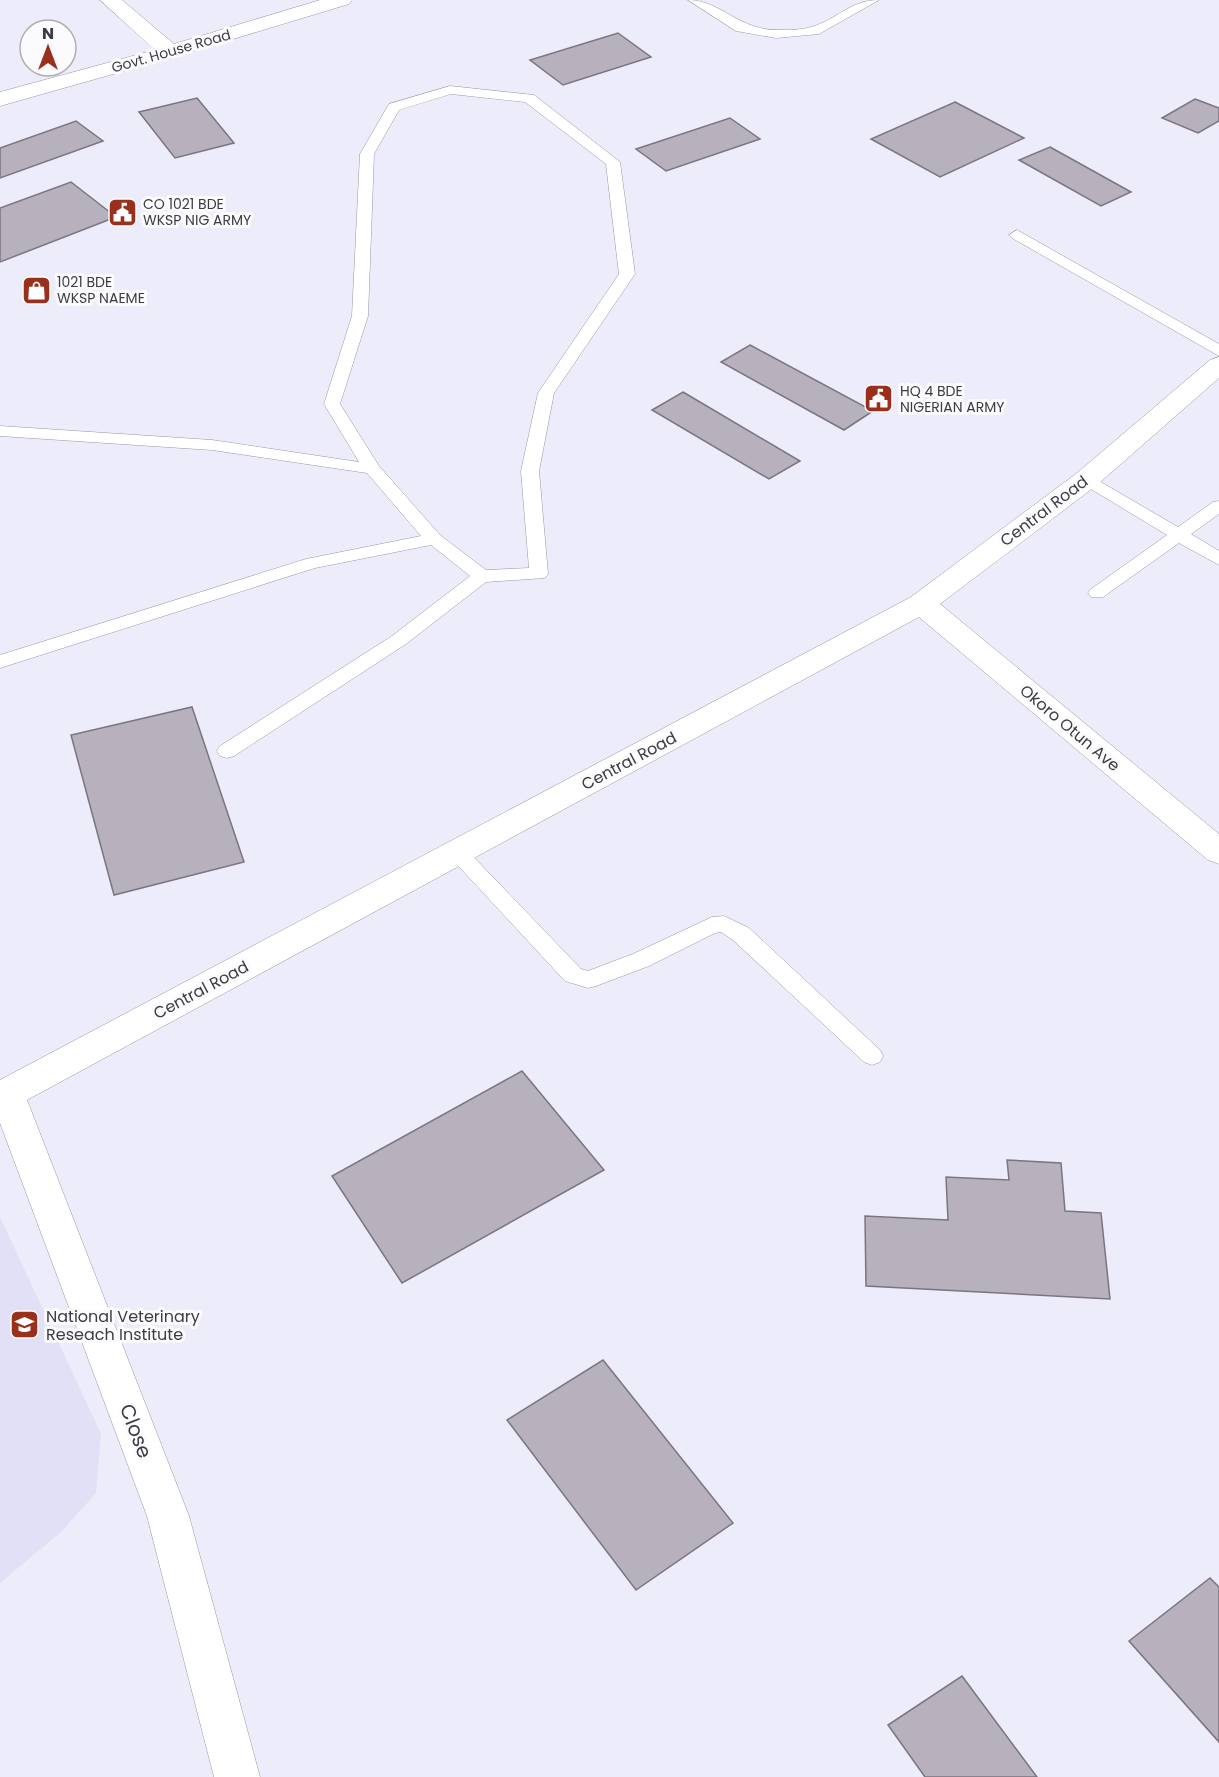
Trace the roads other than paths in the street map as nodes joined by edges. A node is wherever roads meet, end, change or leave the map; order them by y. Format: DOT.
graph roads {
  1 [pos="110,0"];
  2 [pos="342,0"];
  3 [pos="694,0"];
  4 [pos="873,0"];
  5 [pos="170,52"];
  6 [pos="0,99"];
  7 [pos="1017,235"];
  8 [pos="1219,351"];
  9 [pos="1219,365"];
  10 [pos="0,431"];
  11 [pos="372,469"];
  12 [pos="1087,479"];
  13 [pos="1219,506"];
  14 [pos="1179,535"];
  15 [pos="434,539"];
  16 [pos="1219,559"];
  17 [pos="482,576"];
  18 [pos="1097,593"];
  19 [pos="921,604"];
  20 [pos="0,662"];
  21 [pos="227,751"];
  22 [pos="1219,852"];
  23 [pos="458,854"];
  24 [pos="872,1056"];
  25 [pos="3,1096"];
  26 [pos="237,1777"];
  1 -- 5 [label="street"];
  2 -- 5 [label="street, Govt. House Road"];
  3 -- 4 [label="lane"];
  5 -- 6 [label="street, Govt. House Road"];
  7 -- 8 [label="lane"];
  9 -- 12 [label="street, Central Road"];
  10 -- 11 [label="lane"];
  11 -- 15 [label="lane"];
  11 -- 17 [label="lane"];
  12 -- 14 [label="lane"];
  12 -- 19 [label="street, Central Road"];
  13 -- 14 [label="lane"];
  14 -- 16 [label="lane"];
  14 -- 18 [label="lane"];
  15 -- 17 [label="lane"];
  15 -- 20 [label="lane"];
  17 -- 21 [label="lane"];
  19 -- 22 [label="street, Okoro Otun Ave"];
  19 -- 23 [label="street, Central Road"];
  23 -- 24 [label="lane"];
  23 -- 25 [label="street, Central Road"];
  25 -- 26 [label="street, Close"];
}
